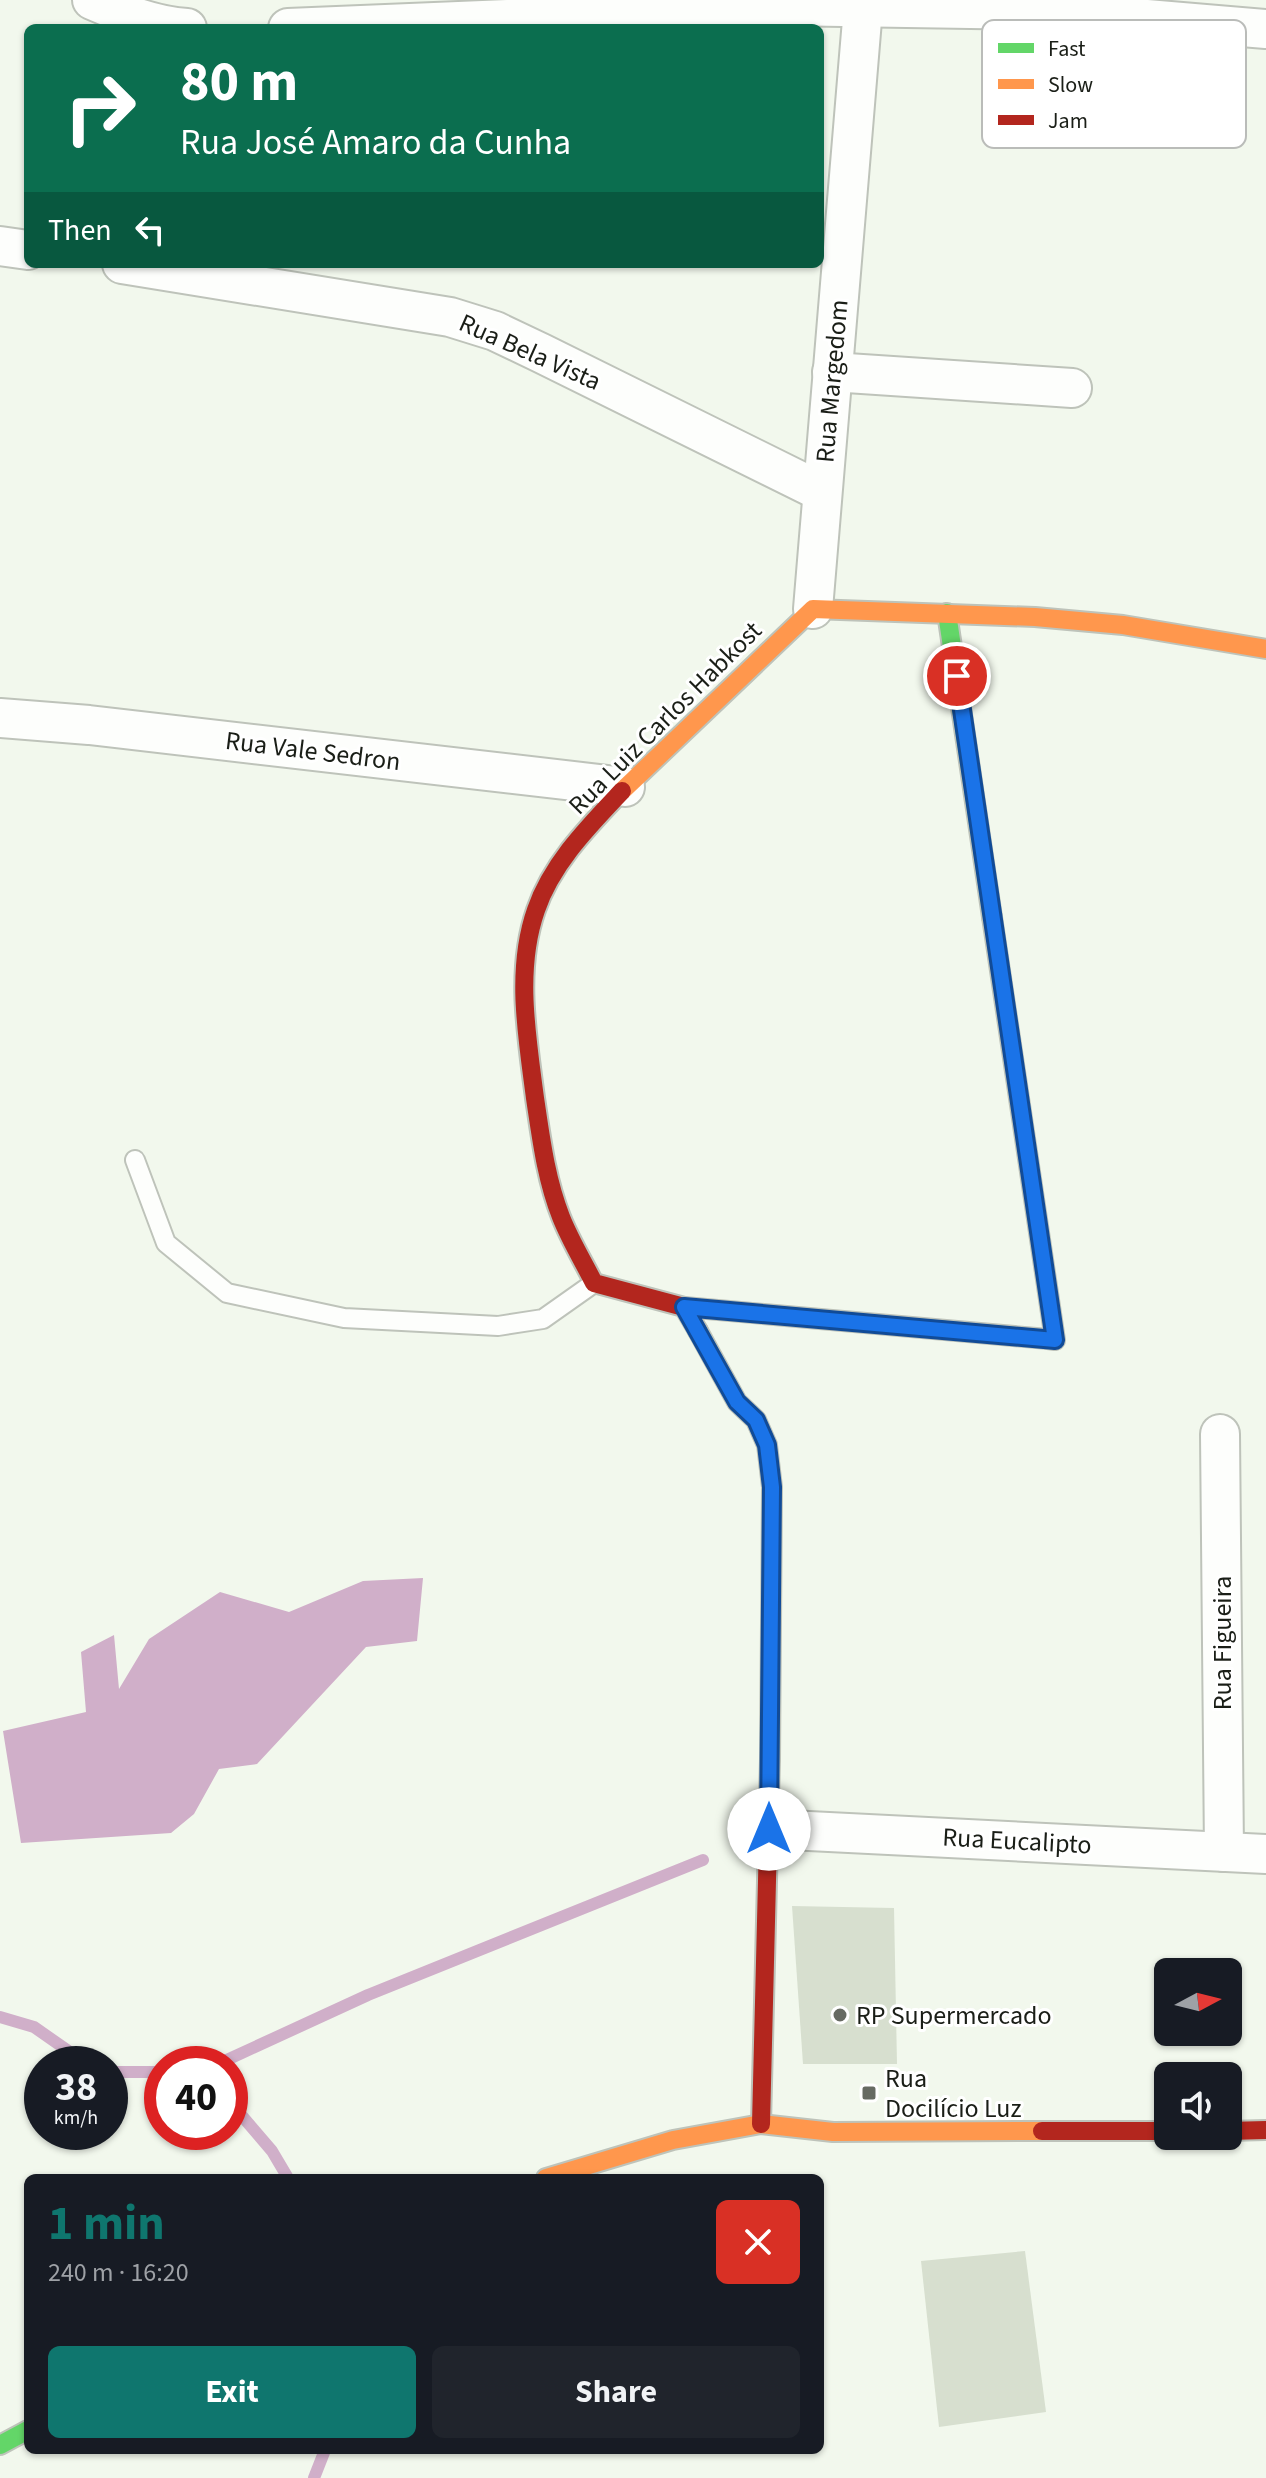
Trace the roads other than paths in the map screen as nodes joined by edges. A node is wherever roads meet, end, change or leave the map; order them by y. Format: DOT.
graph roads {
  1 [pos="92,0"];
  2 [pos="775,3"];
  3 [pos="863,8"];
  4 [pos="1197,11"];
  5 [pos="1232,20"];
  6 [pos="158,24"];
  7 [pos="385,24"];
  8 [pos="1246,24"];
  9 [pos="1266,29"];
  10 [pos="0,246"];
  11 [pos="24,249"];
  12 [pos="148,268"];
  13 [pos="832,372"];
  14 [pos="1072,388"];
  15 [pos="822,492"];
  16 [pos="813,609"];
  17 [pos="947,613"];
  18 [pos="1266,649"];
  19 [pos="0,718"];
  20 [pos="625,787"];
  21 [pos="135,1160"];
  22 [pos="594,1283"];
  23 [pos="684,1307"];
  24 [pos="1220,1434"];
  25 [pos="769,1829"];
  26 [pos="1224,1852"];
  27 [pos="1266,1854"];
  28 [pos="761,2124"];
  29 [pos="1266,2130"];
  30 [pos="1154,2131"];
  31 [pos="1242,2131"];
  32 [pos="559,2174"];
  33 [pos="24,2432"];
  34 [pos="0,2445"];
  1 -- 6 [label="street"];
  2 -- 3 [label="street"];
  2 -- 7 [label="street"];
  3 -- 4 [label="street"];
  3 -- 13 [label="street, Rua Margedom"];
  4 -- 5 [label="street"];
  8 -- 9 [label="street"];
  10 -- 11 [label="street"];
  12 -- 15 [label="street, Rua Bela Vista"];
  13 -- 14 [label="street"];
  13 -- 15 [label="street, Rua Margedom"];
  15 -- 16 [label="street, Rua Margedom"];
  16 -- 17 [label="street"];
  16 -- 20 [label="street, Rua Luiz Carlos Habkost"];
  17 -- 18 [label="street"];
  17 -- 23 [label="street"];
  19 -- 20 [label="street, Rua Vale Sedron"];
  20 -- 22 [label="street, Rua Luiz Carlos Habkost"];
  21 -- 22 [label="lane"];
  22 -- 23 [label="street"];
  23 -- 25 [label="street"];
  24 -- 26 [label="street, Rua Figueira"];
  25 -- 26 [label="street, Rua Eucalipto"];
  25 -- 28 [label="street"];
  26 -- 27 [label="street, Rua Eucalipto"];
  28 -- 30 [label="street"];
  28 -- 32 [label="street"];
  29 -- 31 [label="street"];
  33 -- 34 [label="street"];
}
